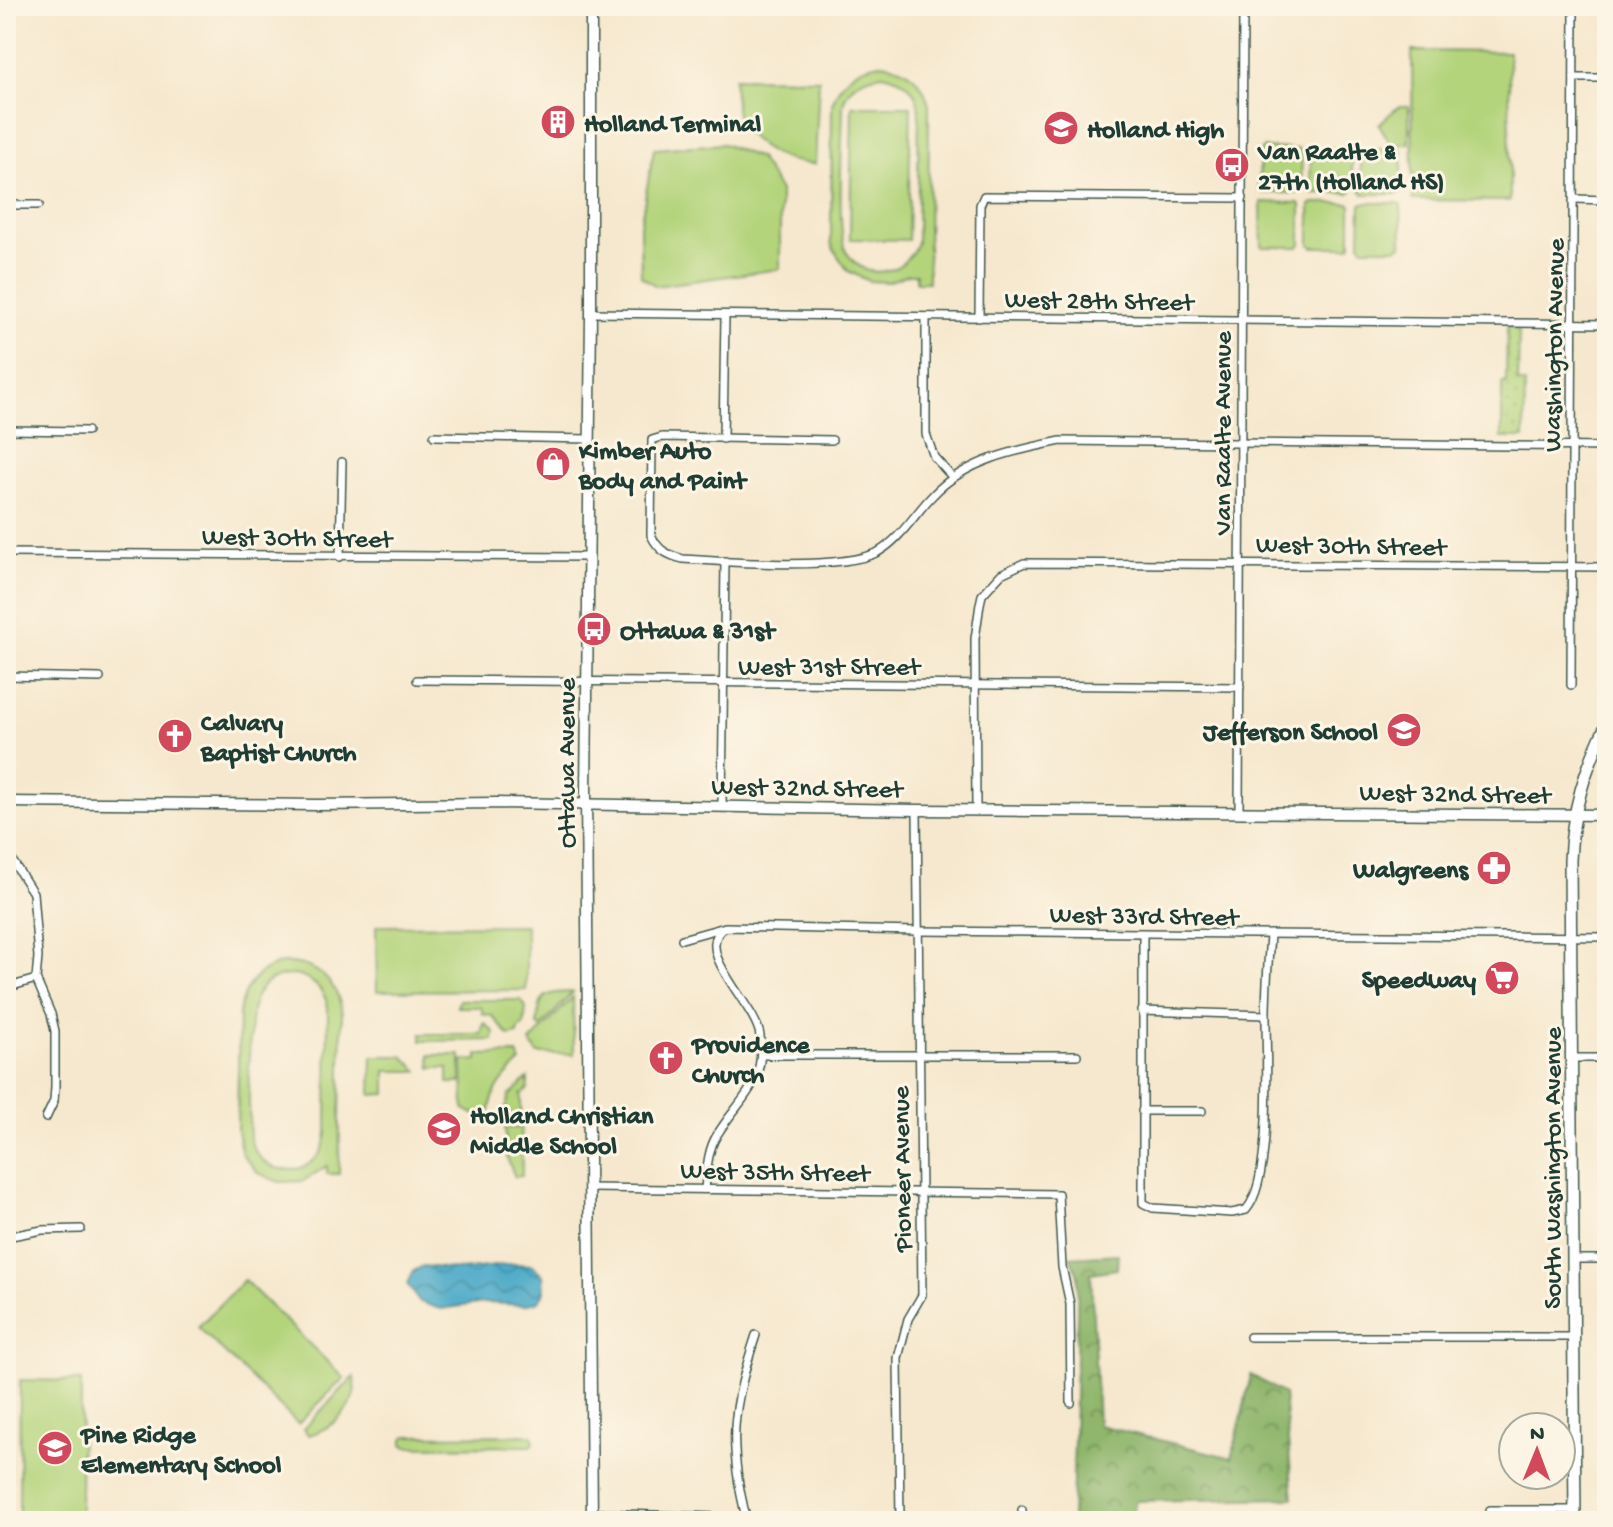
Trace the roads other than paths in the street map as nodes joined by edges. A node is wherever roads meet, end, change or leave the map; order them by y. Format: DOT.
graph roads {
  1 [pos="591,6"];
  2 [pos="1243,6"];
  3 [pos="1574,6"];
  4 [pos="1574,78"];
  5 [pos="1607,78"];
  6 [pos="1243,198"];
  7 [pos="1575,199"];
  8 [pos="1607,200"];
  9 [pos="6,205"];
  10 [pos="39,205"];
  11 [pos="591,313"];
  12 [pos="725,316"];
  13 [pos="926,318"];
  14 [pos="979,318"];
  15 [pos="1242,320"];
  16 [pos="1572,323"];
  17 [pos="1607,324"];
  18 [pos="6,430"];
  19 [pos="87,431"];
  20 [pos="434,436"];
  21 [pos="589,439"];
  22 [pos="723,439"];
  23 [pos="832,440"];
  24 [pos="1241,442"];
  25 [pos="1570,446"];
  26 [pos="1607,447"];
  27 [pos="342,462"];
  28 [pos="953,478"];
  29 [pos="6,553"];
  30 [pos="340,557"];
  31 [pos="587,557"];
  32 [pos="725,561"];
  33 [pos="1241,563"];
  34 [pos="1570,567"];
  35 [pos="1607,567"];
  36 [pos="6,676"];
  37 [pos="100,678"];
  38 [pos="417,680"];
  39 [pos="588,683"];
  40 [pos="724,684"];
  41 [pos="976,685"];
  42 [pos="1571,685"];
  43 [pos="1240,687"];
  44 [pos="1607,724"];
  45 [pos="6,802"];
  46 [pos="586,804"];
  47 [pos="722,806"];
  48 [pos="917,810"];
  49 [pos="976,810"];
  50 [pos="1239,812"];
  51 [pos="1574,815"];
  52 [pos="1607,815"];
  53 [pos="6,851"];
  54 [pos="725,927"];
  55 [pos="918,931"];
  56 [pos="1143,934"];
  57 [pos="1270,935"];
  58 [pos="1571,937"];
  59 [pos="1607,937"];
  60 [pos="682,939"];
  61 [pos="36,979"];
  62 [pos="6,988"];
  63 [pos="1142,1011"];
  64 [pos="1266,1015"];
  65 [pos="761,1055"];
  66 [pos="918,1055"];
  67 [pos="1077,1055"];
  68 [pos="1572,1058"];
  69 [pos="1607,1058"];
  70 [pos="1142,1111"];
  71 [pos="1202,1111"];
  72 [pos="46,1118"];
  73 [pos="588,1188"];
  74 [pos="705,1189"];
  75 [pos="920,1192"];
  76 [pos="81,1229"];
  77 [pos="6,1237"];
  78 [pos="1573,1259"];
  79 [pos="1607,1259"];
  80 [pos="756,1335"];
  81 [pos="1250,1337"];
  82 [pos="1574,1337"];
  83 [pos="1071,1403"];
  84 [pos="1022,1510"];
  85 [pos="1490,1510"];
  86 [pos="1575,1515"];
  87 [pos="592,1517"];
  88 [pos="747,1519"];
  89 [pos="900,1521"];
  90 [pos="1022,1521"];
  1 -- 11 [label="street, Ottawa Avenue"];
  2 -- 6 [label="street, Van Raalte Avenue"];
  3 -- 4 [label="street, Washington Avenue"];
  4 -- 5 [label="street"];
  4 -- 7 [label="street, Washington Avenue"];
  6 -- 14 [label="street"];
  6 -- 15 [label="street, Van Raalte Avenue"];
  7 -- 8 [label="street"];
  7 -- 16 [label="street, Washington Avenue"];
  9 -- 10 [label="street"];
  11 -- 12 [label="street, West 28th Street"];
  11 -- 21 [label="street, Ottawa Avenue"];
  12 -- 13 [label="street, West 28th Street"];
  12 -- 22 [label="street"];
  13 -- 14 [label="street, West 28th Street"];
  13 -- 28 [label="street"];
  14 -- 15 [label="street, West 28th Street"];
  15 -- 16 [label="street, West 28th Street"];
  15 -- 24 [label="street, Van Raalte Avenue"];
  16 -- 17 [label="street, West 28th Street"];
  16 -- 25 [label="street, Washington Avenue"];
  18 -- 19 [label="street"];
  20 -- 21 [label="street"];
  21 -- 31 [label="street, Ottawa Avenue"];
  22 -- 23 [label="street"];
  22 -- 32 [label="street"];
  24 -- 25 [label="street"];
  24 -- 28 [label="street"];
  24 -- 33 [label="street, Van Raalte Avenue"];
  25 -- 26 [label="street"];
  25 -- 34 [label="street, Washington Avenue"];
  27 -- 30 [label="street"];
  28 -- 32 [label="street"];
  29 -- 30 [label="street, West 30th Street"];
  30 -- 31 [label="street, West 30th Street"];
  31 -- 39 [label="street, Ottawa Avenue"];
  32 -- 40 [label="street"];
  33 -- 34 [label="street, West 30th Street"];
  33 -- 41 [label="street, West 30th Street"];
  33 -- 43 [label="street, Van Raalte Avenue"];
  34 -- 35 [label="street, West 30th Street"];
  34 -- 42 [label="street, Washington Avenue"];
  36 -- 37 [label="street"];
  38 -- 39 [label="street, West 31st Street"];
  39 -- 40 [label="street, West 31st Street"];
  39 -- 46 [label="street, Ottawa Avenue"];
  40 -- 41 [label="street, West 31st Street"];
  40 -- 47 [label="street"];
  41 -- 43 [label="street, West 31st Street"];
  41 -- 49 [label="street"];
  43 -- 50 [label="street, Van Raalte Avenue"];
  44 -- 51 [label="main road, South Washington Avenue"];
  45 -- 46 [label="street, West 32nd Street"];
  46 -- 47 [label="street, West 32nd Street"];
  46 -- 73 [label="street, Ottawa Avenue"];
  47 -- 48 [label="street, West 32nd Street"];
  48 -- 49 [label="street, West 32nd Street"];
  48 -- 55 [label="street, Pioneer Avenue"];
  49 -- 50 [label="street, West 32nd Street"];
  50 -- 51 [label="street, West 32nd Street"];
  51 -- 52 [label="street, West 32nd Street"];
  51 -- 58 [label="main road, South Washington Avenue"];
  53 -- 61 [label="street"];
  54 -- 55 [label="street, West 33rd Street"];
  54 -- 60 [label="street, West 33rd Street"];
  54 -- 65 [label="street"];
  55 -- 56 [label="street, West 33rd Street"];
  55 -- 66 [label="street, Pioneer Avenue"];
  56 -- 57 [label="street, West 33rd Street"];
  56 -- 63 [label="street"];
  57 -- 58 [label="street, West 33rd Street"];
  57 -- 64 [label="street"];
  58 -- 59 [label="street, West 33rd Street"];
  58 -- 68 [label="main road, South Washington Avenue"];
  61 -- 62 [label="street"];
  61 -- 72 [label="street"];
  63 -- 64 [label="street"];
  63 -- 70 [label="street"];
  64 -- 70 [label="street"];
  65 -- 66 [label="street"];
  65 -- 74 [label="street"];
  66 -- 67 [label="street"];
  66 -- 75 [label="street, Pioneer Avenue"];
  68 -- 69 [label="street"];
  68 -- 78 [label="main road, South Washington Avenue"];
  70 -- 71 [label="street"];
  73 -- 74 [label="street, West 35th Street"];
  73 -- 87 [label="street, Ottawa Avenue"];
  74 -- 75 [label="street, West 35th Street"];
  75 -- 83 [label="street, West 35th Street"];
  75 -- 89 [label="street, Pioneer Avenue"];
  76 -- 77 [label="street"];
  78 -- 79 [label="street"];
  78 -- 82 [label="main road, South Washington Avenue"];
  80 -- 88 [label="street"];
  81 -- 82 [label="street"];
  82 -- 86 [label="main road, South Washington Avenue"];
  84 -- 90 [label="street"];
  85 -- 86 [label="street"];
  87 -- 88 [label="street"];
}
